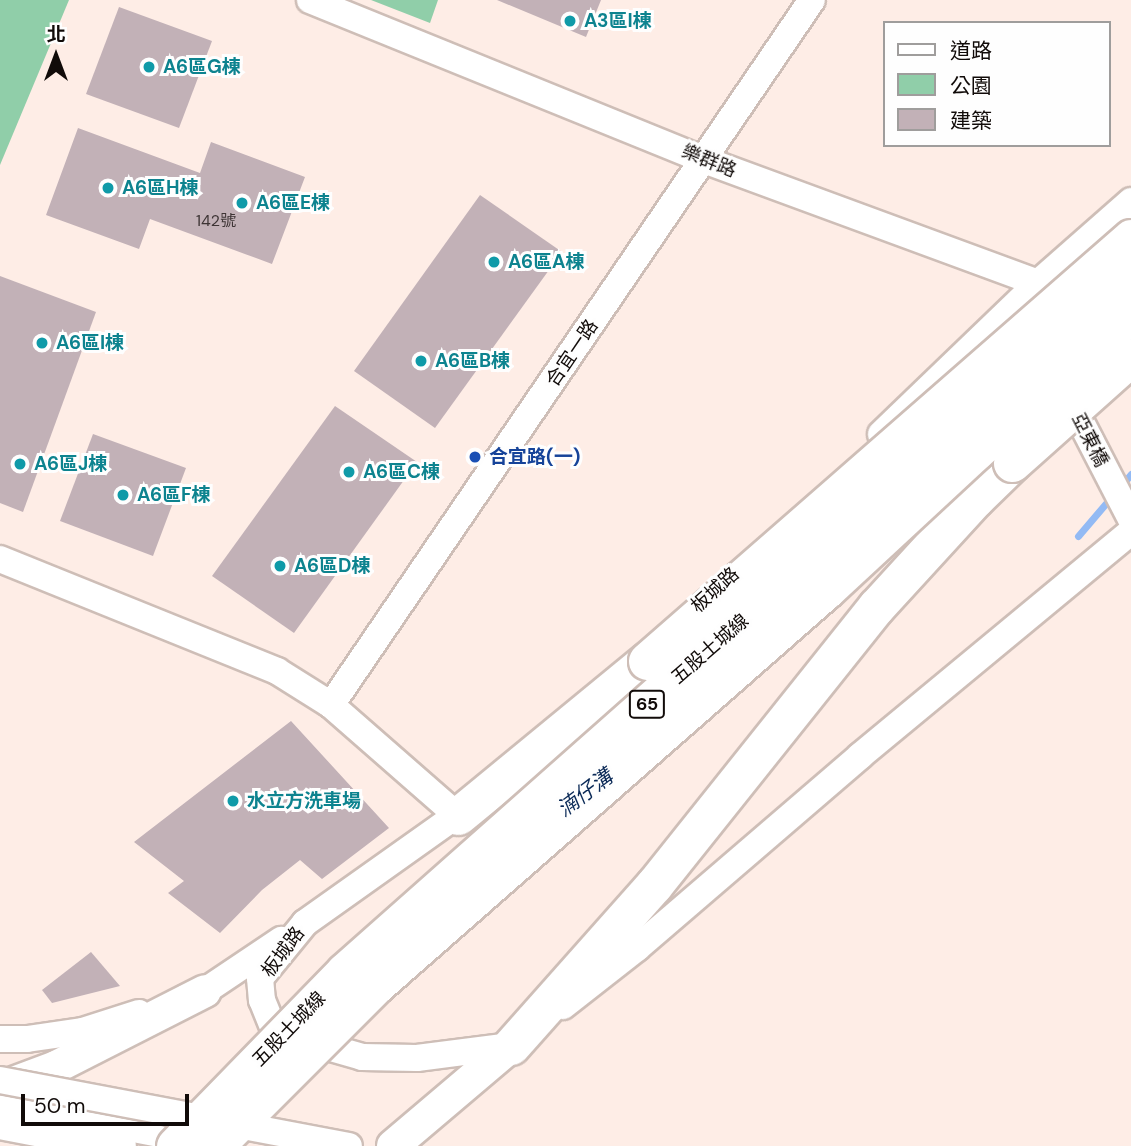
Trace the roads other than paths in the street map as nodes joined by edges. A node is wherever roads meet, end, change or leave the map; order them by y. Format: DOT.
graph roads {
  1 [pos="310,0"];
  2 [pos="812,0"];
  3 [pos="704,160"];
  4 [pos="1131,201"];
  5 [pos="1131,238"];
  6 [pos="1131,275"];
  7 [pos="1038,283"];
  8 [pos="1131,314"];
  9 [pos="1131,356"];
  10 [pos="1125,507"];
  11 [pos="1131,532"];
  12 [pos="0,559"];
  13 [pos="331,705"];
  14 [pos="458,816"];
  15 [pos="305,923"];
  16 [pos="205,991"];
  17 [pos="0,1038"];
  18 [pos="511,1046"];
  19 [pos="0,1080"];
  20 [pos="0,1088"];
  21 [pos="0,1100"];
  22 [pos="0,1123"];
  23 [pos="120,1146"];
  24 [pos="175,1146"];
  25 [pos="215,1146"];
  26 [pos="237,1146"];
  27 [pos="349,1146"];
  28 [pos="393,1146"];
  1 -- 3 [label="street, 樂群路"];
  2 -- 3 [label="street, 合宜一路"];
  3 -- 7 [label="street, 樂群路"];
  3 -- 13 [label="street, 合宜一路"];
  4 -- 7 [label="street, 板城路"];
  5 -- 14 [label="highway, bridge"];
  6 -- 24 [label="highway, 五股土城線 / 65, bridge"];
  7 -- 10 [label="street, 亞東橋, bridge"];
  7 -- 14 [label="street, 板城路"];
  8 -- 25 [label="highway, 五股土城線 / 65, bridge"];
  9 -- 18 [label="highway, bridge"];
  11 -- 18 [label="street"];
  12 -- 13 [label="street"];
  13 -- 14 [label="street"];
  14 -- 15 [label="street, 板城路"];
  15 -- 16 [label="street"];
  15 -- 18 [label="street, 板城路"];
  16 -- 17 [label="street"];
  16 -- 20 [label="main road"];
  18 -- 28 [label="main road"];
  19 -- 27 [label="street, bridge"];
  21 -- 26 [label="main road, bridge"];
  22 -- 23 [label="main road"];
}
